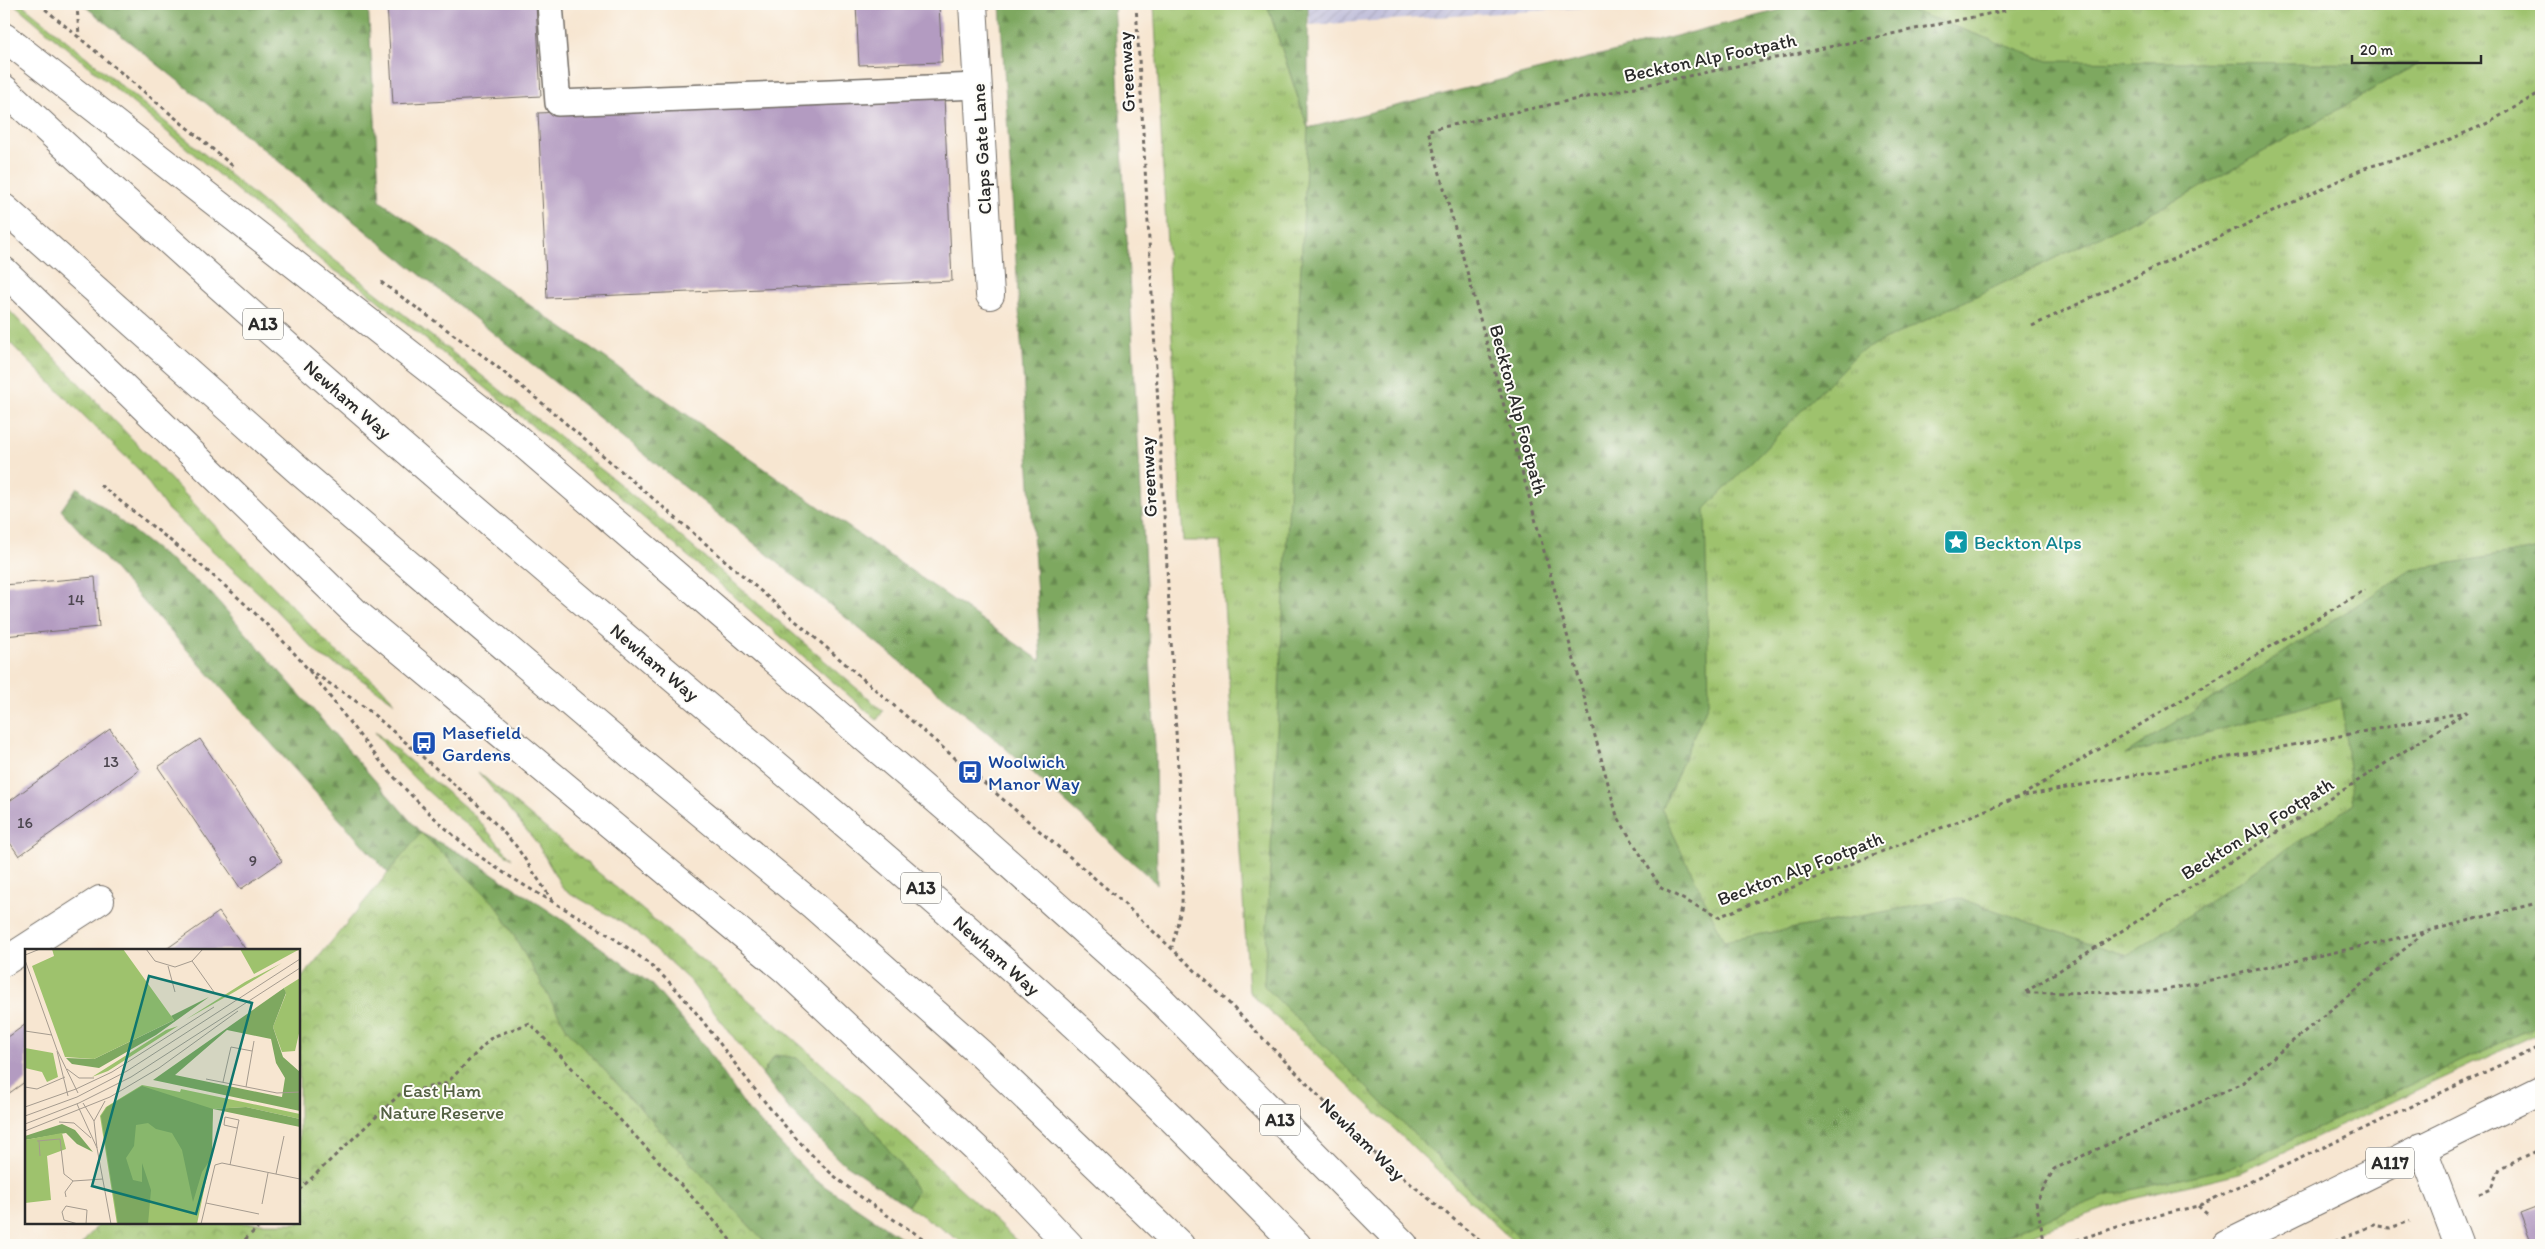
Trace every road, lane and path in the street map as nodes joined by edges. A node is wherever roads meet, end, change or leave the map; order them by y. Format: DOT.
graph roads {
  1 [pos="77,4"];
  2 [pos="550,4"];
  3 [pos="973,4"];
  4 [pos="1136,4"];
  5 [pos="2006,4"];
  6 [pos="4,37"];
  7 [pos="79,37"];
  8 [pos="978,86"];
  9 [pos="4,89"];
  10 [pos="2541,92"];
  11 [pos="4,208"];
  12 [pos="4,271"];
  13 [pos="990,295"];
  14 [pos="2032,326"];
  15 [pos="100,485"];
  16 [pos="2365,590"];
  17 [pos="306,667"];
  18 [pos="2021,796"];
  19 [pos="100,900"];
  20 [pos="1120,900"];
  21 [pos="553,902"];
  22 [pos="2541,902"];
  23 [pos="2424,932"];
  24 [pos="1172,947"];
  25 [pos="4,962"];
  26 [pos="2541,1046"];
  27 [pos="2541,1090"];
  28 [pos="2537,1141"];
  29 [pos="2422,1147"];
  30 [pos="2541,1149"];
  31 [pos="300,1189"];
  32 [pos="2478,1194"];
  33 [pos="2410,1221"];
  34 [pos="262,1224"];
  35 [pos="239,1245"];
  36 [pos="734,1245"];
  37 [pos="932,1245"];
  38 [pos="1069,1245"];
  39 [pos="1180,1245"];
  40 [pos="1297,1245"];
  41 [pos="1404,1245"];
  42 [pos="1485,1245"];
  43 [pos="2046,1245"];
  44 [pos="2061,1245"];
  45 [pos="2226,1245"];
  46 [pos="2327,1245"];
  47 [pos="2459,1245"];
  1 -- 7 [label="path"];
  2 -- 8 [label="lane"];
  3 -- 8 [label="main road, Claps Gate Lane"];
  4 -- 24 [label="path, Greenway"];
  5 -- 18 [label="path, Beckton Alp Footpath"];
  6 -- 41 [label="main road, A13"];
  8 -- 13 [label="main road, Claps Gate Lane"];
  9 -- 40 [label="main road, Newham Way / A13"];
  10 -- 14 [label="path"];
  11 -- 39 [label="main road"];
  12 -- 38 [label="main road"];
  15 -- 17 [label="path"];
  16 -- 18 [label="path, Beckton Alp Footpath"];
  17 -- 21 [label="path"];
  17 -- 21 [label="path"];
  18 -- 23 [label="path, Beckton Alp Footpath"];
  19 -- 25 [label="main road"];
  20 -- 24 [label="path, Newham Way"];
  21 -- 37 [label="path"];
  22 -- 23 [label="path, Beckton Alp Footpath"];
  23 -- 43 [label="path, Beckton Alp Footpath"];
  24 -- 42 [label="path, Newham Way"];
  26 -- 44 [label="path"];
  27 -- 29 [label="main road, A117"];
  28 -- 30 [label="path"];
  29 -- 45 [label="main road, A117"];
  29 -- 47 [label="main road"];
  30 -- 32 [label="path"];
  31 -- 36 [label="path"];
  33 -- 46 [label="path"];
  34 -- 35 [label="path"];
}
